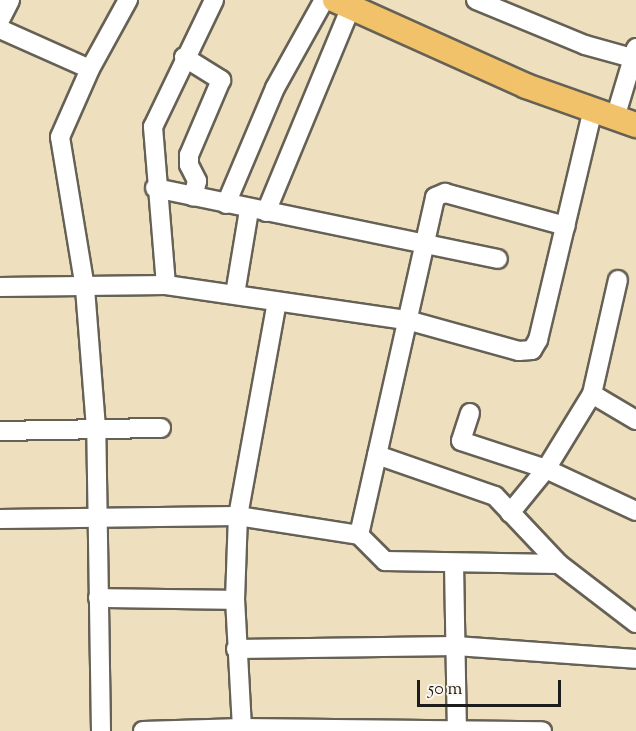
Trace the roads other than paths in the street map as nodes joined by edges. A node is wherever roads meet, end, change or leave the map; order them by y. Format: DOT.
graph roads {
  1 [pos="10,0"];
  2 [pos="128,0"];
  3 [pos="214,0"];
  4 [pos="324,0"];
  5 [pos="476,0"];
  6 [pos="342,4"];
  7 [pos="0,20"];
  8 [pos="0,29"];
  9 [pos="635,55"];
  10 [pos="184,57"];
  11 [pos="90,69"];
  12 [pos="615,118"];
  13 [pos="155,188"];
  14 [pos="193,196"];
  15 [pos="226,204"];
  16 [pos="257,211"];
  17 [pos="566,226"];
  18 [pos="426,243"];
  19 [pos="498,259"];
  20 [pos="618,280"];
  21 [pos="166,285"];
  22 [pos="0,287"];
  23 [pos="85,288"];
  24 [pos="235,294"];
  25 [pos="277,302"];
  26 [pos="408,320"];
  27 [pos="592,394"];
  28 [pos="470,413"];
  29 [pos="636,420"];
  30 [pos="161,428"];
  31 [pos="96,429"];
  32 [pos="0,431"];
  33 [pos="377,455"];
  34 [pos="546,469"];
  35 [pos="636,511"];
  36 [pos="510,513"];
  37 [pos="238,516"];
  38 [pos="97,518"];
  39 [pos="0,519"];
  40 [pos="359,535"];
  41 [pos="454,563"];
  42 [pos="559,564"];
  43 [pos="98,598"];
  44 [pos="235,600"];
  45 [pos="636,623"];
  46 [pos="456,646"];
  47 [pos="236,649"];
  48 [pos="636,659"];
  49 [pos="242,728"];
  50 [pos="457,728"];
  51 [pos="101,731"];
  52 [pos="143,731"];
  53 [pos="542,731"];
  1 -- 7 [label="street"];
  2 -- 11 [label="street"];
  3 -- 10 [label="street"];
  4 -- 15 [label="street"];
  5 -- 9 [label="street"];
  6 -- 12 [label="main road"];
  6 -- 16 [label="street"];
  8 -- 11 [label="street"];
  9 -- 12 [label="street"];
  10 -- 13 [label="street"];
  10 -- 14 [label="street"];
  11 -- 23 [label="street"];
  12 -- 17 [label="street"];
  13 -- 14 [label="street"];
  13 -- 21 [label="street"];
  14 -- 15 [label="street"];
  15 -- 16 [label="street"];
  16 -- 18 [label="street"];
  16 -- 24 [label="street"];
  17 -- 18 [label="street"];
  17 -- 26 [label="street"];
  18 -- 19 [label="street"];
  18 -- 26 [label="street"];
  20 -- 27 [label="street"];
  21 -- 23 [label="street"];
  21 -- 24 [label="street"];
  22 -- 23 [label="street"];
  23 -- 31 [label="street"];
  24 -- 25 [label="street"];
  25 -- 26 [label="street"];
  25 -- 37 [label="street"];
  26 -- 33 [label="street"];
  27 -- 29 [label="street"];
  27 -- 34 [label="street"];
  28 -- 34 [label="street"];
  30 -- 31 [label="street"];
  31 -- 32 [label="street"];
  31 -- 38 [label="street"];
  33 -- 36 [label="street"];
  33 -- 40 [label="street"];
  34 -- 35 [label="street"];
  34 -- 36 [label="street"];
  36 -- 42 [label="street"];
  37 -- 38 [label="street"];
  37 -- 40 [label="street"];
  37 -- 44 [label="street"];
  38 -- 39 [label="street"];
  38 -- 43 [label="street"];
  40 -- 41 [label="street"];
  41 -- 42 [label="street"];
  41 -- 46 [label="street"];
  42 -- 45 [label="street"];
  43 -- 44 [label="street"];
  43 -- 51 [label="street"];
  44 -- 47 [label="street"];
  46 -- 47 [label="street"];
  46 -- 48 [label="street"];
  46 -- 50 [label="street"];
  47 -- 49 [label="street"];
  49 -- 50 [label="street"];
  49 -- 52 [label="street"];
  50 -- 53 [label="street"];
}
